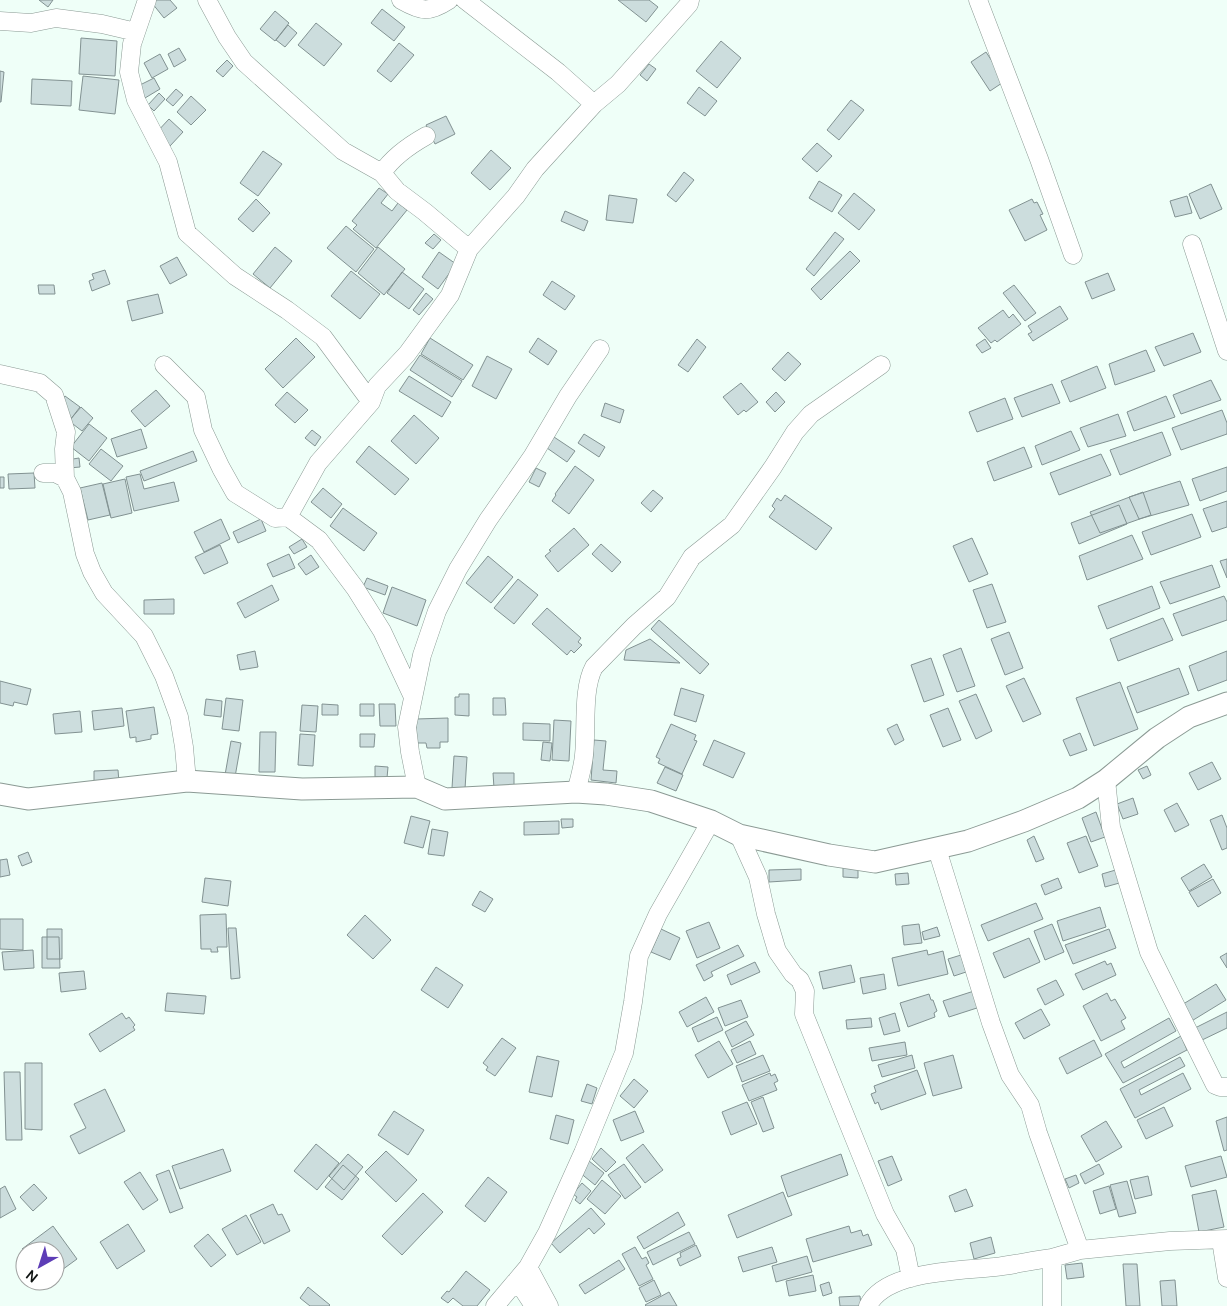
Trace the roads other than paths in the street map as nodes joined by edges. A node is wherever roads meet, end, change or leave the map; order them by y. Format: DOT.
graph roads {
  1 [pos="146,0"];
  2 [pos="207,0"];
  3 [pos="401,0"];
  4 [pos="449,0"];
  5 [pos="465,0"];
  6 [pos="690,0"];
  7 [pos="978,0"];
  8 [pos="0,21"];
  9 [pos="136,32"];
  10 [pos="594,104"];
  11 [pos="426,136"];
  12 [pos="382,173"];
  13 [pos="1192,244"];
  14 [pos="469,249"];
  15 [pos="1073,255"];
  16 [pos="600,349"];
  17 [pos="1227,351"];
  18 [pos="164,365"];
  19 [pos="881,365"];
  20 [pos="0,374"];
  21 [pos="371,402"];
  22 [pos="43,473"];
  23 [pos="65,478"];
  24 [pos="288,517"];
  25 [pos="413,697"];
  26 [pos="1227,703"];
  27 [pos="1106,780"];
  28 [pos="187,781"];
  29 [pos="417,787"];
  30 [pos="576,792"];
  31 [pos="0,794"];
  32 [pos="712,821"];
  33 [pos="739,835"];
  34 [pos="937,849"];
  35 [pos="1227,1088"];
  36 [pos="1224,1239"];
  37 [pos="1080,1250"];
  38 [pos="1052,1258"];
  39 [pos="523,1273"];
  40 [pos="911,1278"];
  41 [pos="1227,1278"];
  42 [pos="495,1306"];
  43 [pos="534,1306"];
  44 [pos="549,1306"];
  45 [pos="868,1306"];
  46 [pos="1052,1306"];
  1 -- 9 [label="street"];
  2 -- 12 [label="street"];
  3 -- 4 [label="street"];
  5 -- 10 [label="street"];
  6 -- 10 [label="street"];
  7 -- 15 [label="street"];
  8 -- 9 [label="street"];
  9 -- 21 [label="street"];
  10 -- 14 [label="street"];
  11 -- 12 [label="street"];
  12 -- 14 [label="street"];
  13 -- 17 [label="street"];
  14 -- 21 [label="street"];
  16 -- 25 [label="street"];
  18 -- 24 [label="street"];
  19 -- 30 [label="street"];
  20 -- 23 [label="street"];
  21 -- 24 [label="street"];
  22 -- 23 [label="street"];
  23 -- 28 [label="street"];
  24 -- 25 [label="street"];
  25 -- 29 [label="street"];
  26 -- 27 [label="street"];
  27 -- 34 [label="street"];
  27 -- 35 [label="street"];
  28 -- 29 [label="street"];
  28 -- 31 [label="street"];
  29 -- 30 [label="street"];
  30 -- 32 [label="street"];
  32 -- 33 [label="street"];
  32 -- 39 [label="street"];
  33 -- 34 [label="street"];
  33 -- 40 [label="street"];
  34 -- 37 [label="street"];
  36 -- 37 [label="street"];
  36 -- 41 [label="street"];
  37 -- 38 [label="street"];
  38 -- 40 [label="street"];
  38 -- 46 [label="street"];
  39 -- 42 [label="street"];
  39 -- 43 [label="street"];
  39 -- 44 [label="street"];
  40 -- 45 [label="street"];
}
